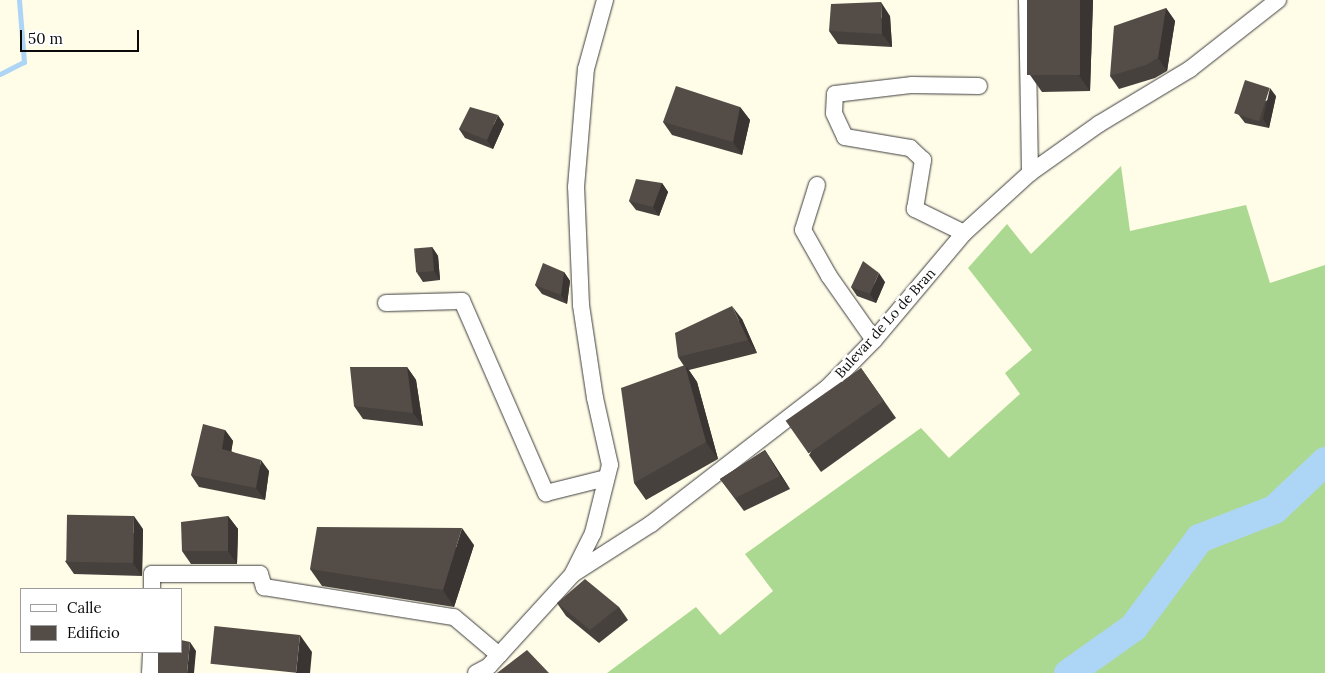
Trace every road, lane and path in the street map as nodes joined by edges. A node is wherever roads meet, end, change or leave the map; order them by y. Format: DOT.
graph roads {
  1 [pos="605,0"];
  2 [pos="1027,0"];
  3 [pos="1278,0"];
  4 [pos="979,86"];
  5 [pos="1030,173"];
  6 [pos="817,185"];
  7 [pos="964,233"];
  8 [pos="386,303"];
  9 [pos="874,340"];
  10 [pos="606,478"];
  11 [pos="573,574"];
  12 [pos="152,588"];
  13 [pos="151,653"];
  14 [pos="499,655"];
  15 [pos="150,673"];
  16 [pos="476,673"];
  1 -- 10 [label="street"];
  2 -- 5 [label="street"];
  3 -- 5 [label="street, Bulevar de Lo de Bran"];
  4 -- 7 [label="street"];
  5 -- 7 [label="street, Bulevar de Lo de Bran"];
  6 -- 9 [label="street"];
  7 -- 9 [label="street, Bulevar de Lo de Bran"];
  8 -- 10 [label="street"];
  9 -- 11 [label="street, Bulevar de Lo de Bran"];
  10 -- 11 [label="street"];
  11 -- 14 [label="street, Bulevar de Lo de Bran"];
  12 -- 14 [label="street"];
  13 -- 15 [label="street"];
  14 -- 16 [label="street, Bulevar de Lo de Bran"];
}
